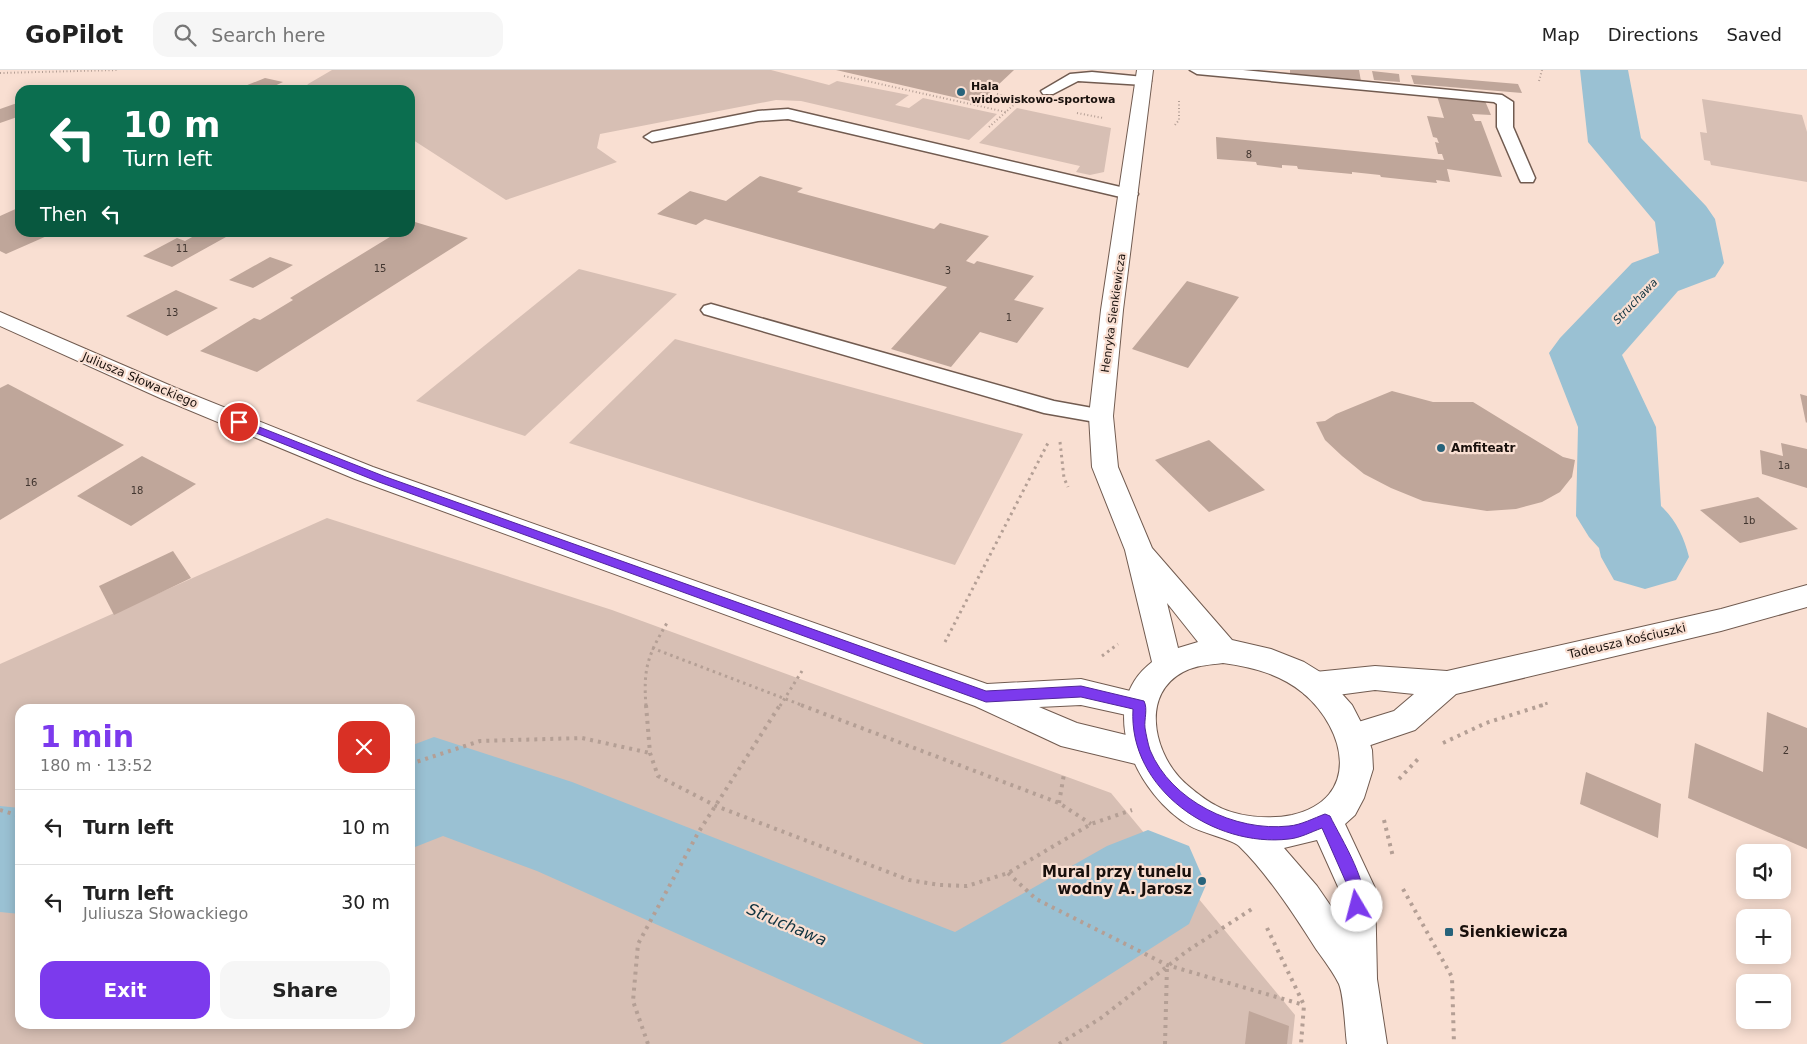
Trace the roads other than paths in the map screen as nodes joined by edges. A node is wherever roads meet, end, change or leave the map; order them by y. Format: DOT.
graph roads {
  1 [pos="1197,70"];
  2 [pos="1092,73"];
  3 [pos="1145,75"];
  4 [pos="1048,92"];
  5 [pos="652,137"];
  6 [pos="1527,178"];
  7 [pos="1129,194"];
  8 [pos="711,310"];
  9 [pos="0,318"];
  10 [pos="1100,416"];
  11 [pos="1139,550"];
  12 [pos="1807,596"];
  13 [pos="1223,651"];
  14 [pos="1168,666"];
  15 [pos="1447,684"];
  16 [pos="1315,685"];
  17 [pos="986,697"];
  18 [pos="1140,705"];
  19 [pos="1353,737"];
  20 [pos="1144,752"];
  21 [pos="1325,820"];
  22 [pos="1248,832"];
  23 [pos="1358,979"];
  24 [pos="1367,1044"];
  1 -- 6 [label="lane"];
  2 -- 3 [label="lane"];
  2 -- 4 [label="lane"];
  3 -- 7 [label="street, Henryka Sienkiewicza"];
  5 -- 7 [label="lane"];
  7 -- 10 [label="street, Henryka Sienkiewicza"];
  8 -- 10 [label="lane"];
  9 -- 17 [label="street, Juliusza Słowackiego"];
  10 -- 11 [label="street, Henryka Sienkiewicza"];
  11 -- 13 [label="street, Henryka Sienkiewicza"];
  11 -- 14 [label="street, Henryka Sienkiewicza"];
  12 -- 15 [label="street, Tadeusza Kościuszki"];
  13 -- 14 [label="street"];
  13 -- 16 [label="street"];
  14 -- 18 [label="street"];
  15 -- 16 [label="street, Tadeusza Kościuszki"];
  15 -- 19 [label="street, Tadeusza Kościuszki"];
  16 -- 19 [label="street"];
  17 -- 18 [label="street, Juliusza Słowackiego"];
  17 -- 20 [label="street, Juliusza Słowackiego"];
  18 -- 20 [label="street"];
  19 -- 21 [label="street"];
  20 -- 22 [label="street"];
  21 -- 22 [label="street"];
  21 -- 23 [label="street"];
  22 -- 23 [label="street"];
  23 -- 24 [label="street"];
}
